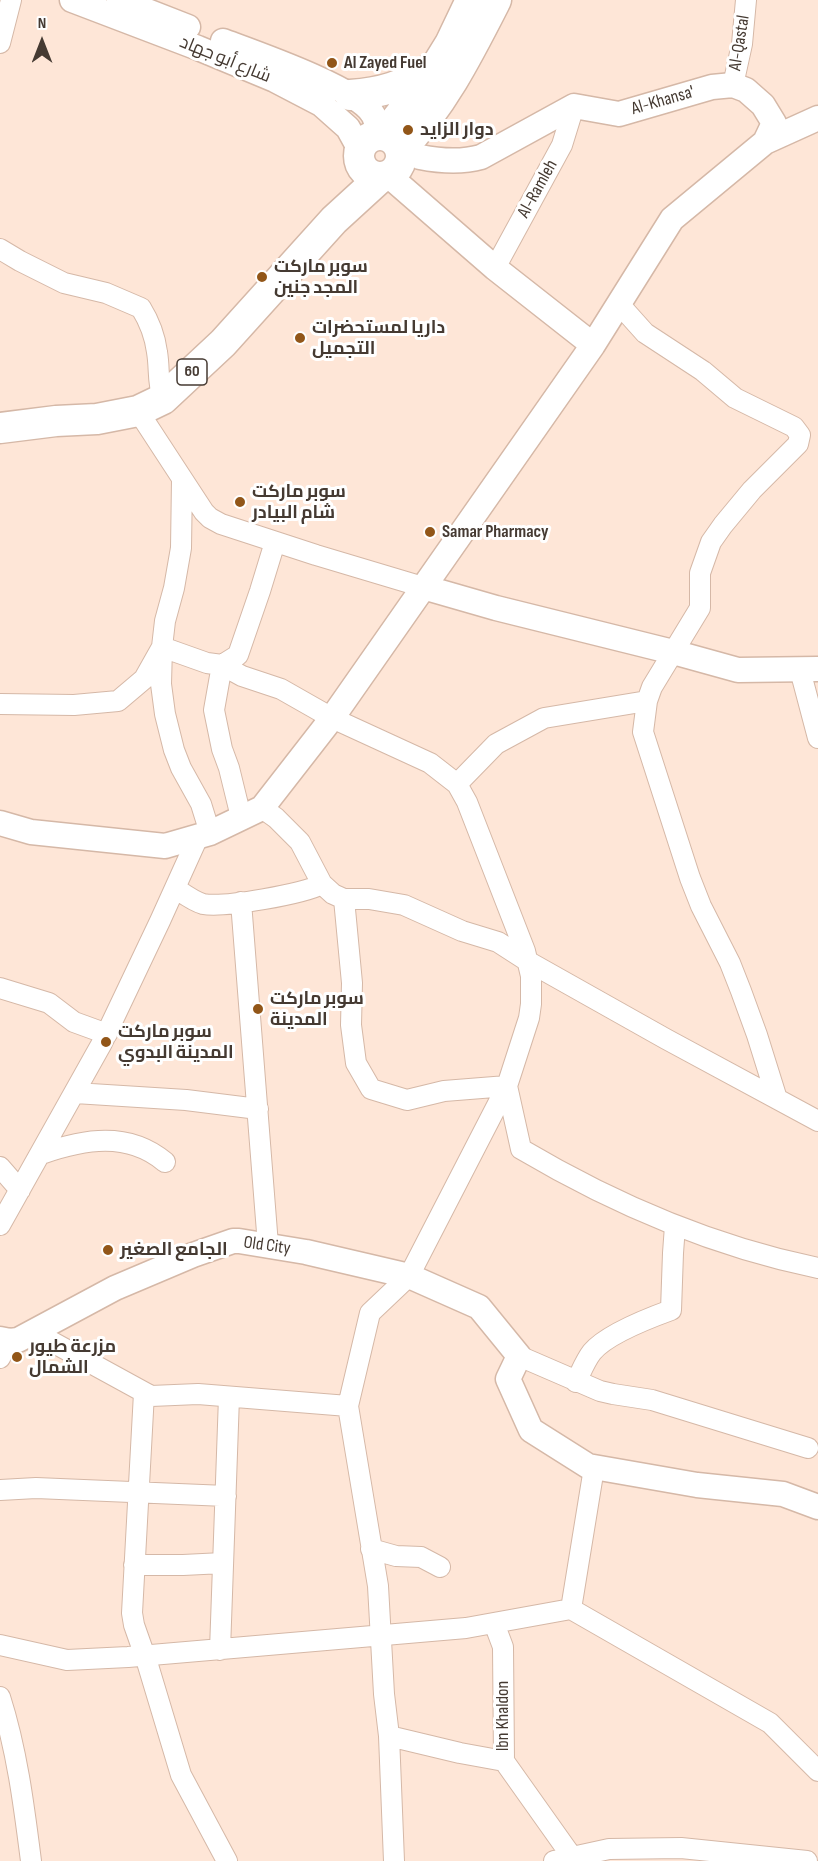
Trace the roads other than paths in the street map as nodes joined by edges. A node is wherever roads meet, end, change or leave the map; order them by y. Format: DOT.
graph roads {
  1 [pos="11,0"];
  2 [pos="72,0"];
  3 [pos="119,0"];
  4 [pos="471,0"];
  5 [pos="495,0"];
  6 [pos="746,0"];
  7 [pos="0,43"];
  8 [pos="437,65"];
  9 [pos="733,85"];
  10 [pos="350,95"];
  11 [pos="574,106"];
  12 [pos="818,118"];
  13 [pos="765,142"];
  14 [pos="384,155"];
  15 [pos="0,249"];
  16 [pos="495,268"];
  17 [pos="619,304"];
  18 [pos="593,345"];
  19 [pos="150,405"];
  20 [pos="0,428"];
  21 [pos="182,480"];
  22 [pos="275,542"];
  23 [pos="423,587"];
  24 [pos="162,647"];
  25 [pos="673,652"];
  26 [pos="222,665"];
  27 [pos="809,670"];
  28 [pos="648,701"];
  29 [pos="0,704"];
  30 [pos="332,718"];
  31 [pos="818,738"];
  32 [pos="457,784"];
  33 [pos="251,812"];
  34 [pos="0,823"];
  35 [pos="204,835"];
  36 [pos="322,884"];
  37 [pos="175,888"];
  38 [pos="344,899"];
  39 [pos="241,902"];
  40 [pos="528,962"];
  41 [pos="0,988"];
  42 [pos="107,1034"];
  43 [pos="507,1086"];
  44 [pos="75,1093"];
  45 [pos="777,1099"];
  46 [pos="258,1109"];
  47 [pos="818,1121"];
  48 [pos="41,1154"];
  49 [pos="165,1162"];
  50 [pos="0,1167"];
  51 [pos="20,1190"];
  52 [pos="0,1225"];
  53 [pos="675,1226"];
  54 [pos="268,1245"];
  55 [pos="818,1268"];
  56 [pos="409,1276"];
  57 [pos="34,1332"];
  58 [pos="3,1346"];
  59 [pos="519,1356"];
  60 [pos="576,1382"];
  61 [pos="144,1394"];
  62 [pos="229,1397"];
  63 [pos="348,1406"];
  64 [pos="808,1448"];
  65 [pos="594,1468"];
  66 [pos="0,1490"];
  67 [pos="138,1492"];
  68 [pos="226,1496"];
  69 [pos="818,1507"];
  70 [pos="371,1549"];
  71 [pos="223,1563"];
  72 [pos="134,1565"];
  73 [pos="440,1567"];
  74 [pos="571,1609"];
  75 [pos="494,1623"];
  76 [pos="381,1636"];
  77 [pos="0,1645"];
  78 [pos="220,1650"];
  79 [pos="144,1656"];
  80 [pos="0,1697"];
  81 [pos="389,1736"];
  82 [pos="504,1761"];
  83 [pos="818,1771"];
  84 [pos="729,1857"];
  85 [pos="566,1860"];
  86 [pos="31,1861"];
  87 [pos="227,1861"];
  88 [pos="394,1861"];
  89 [pos="807,1861"];
  1 -- 7 [label="street"];
  2 -- 14 [label="street, شارع أبو جهاد"];
  3 -- 10 [label="street, شارع أبو جهاد"];
  4 -- 8 [label="main road, 60"];
  5 -- 14 [label="main road, 60"];
  6 -- 9 [label="street, Al-Qastal"];
  8 -- 10 [label="main road"];
  8 -- 14 [label="main road, 60"];
  9 -- 11 [label="street, Al-Khansa'"];
  9 -- 13 [label="street"];
  10 -- 14 [label="street, شارع أبو جهاد"];
  11 -- 14 [label="street"];
  11 -- 16 [label="street, Al-Ramleh"];
  12 -- 13 [label="street"];
  13 -- 17 [label="street"];
  14 -- 16 [label="street"];
  14 -- 19 [label="main road, 60"];
  15 -- 19 [label="street"];
  16 -- 18 [label="street"];
  17 -- 18 [label="street"];
  17 -- 25 [label="street"];
  18 -- 23 [label="street"];
  19 -- 20 [label="main road"];
  19 -- 21 [label="street"];
  21 -- 22 [label="street"];
  21 -- 24 [label="street"];
  22 -- 23 [label="street"];
  22 -- 26 [label="street"];
  23 -- 25 [label="street"];
  23 -- 30 [label="street"];
  24 -- 26 [label="street"];
  24 -- 29 [label="street"];
  24 -- 35 [label="street"];
  25 -- 27 [label="street"];
  25 -- 28 [label="street"];
  26 -- 30 [label="street"];
  26 -- 33 [label="street"];
  27 -- 31 [label="street"];
  28 -- 32 [label="street"];
  28 -- 45 [label="street"];
  30 -- 32 [label="street"];
  30 -- 33 [label="street"];
  32 -- 40 [label="street"];
  33 -- 35 [label="street"];
  33 -- 36 [label="street"];
  34 -- 35 [label="street"];
  35 -- 37 [label="street"];
  36 -- 38 [label="street"];
  36 -- 39 [label="street"];
  37 -- 39 [label="street"];
  37 -- 42 [label="street"];
  38 -- 40 [label="street"];
  38 -- 43 [label="street"];
  39 -- 46 [label="street"];
  40 -- 43 [label="street"];
  40 -- 45 [label="street"];
  41 -- 42 [label="street"];
  42 -- 44 [label="street"];
  43 -- 53 [label="street"];
  43 -- 56 [label="street"];
  44 -- 46 [label="street"];
  44 -- 48 [label="street"];
  45 -- 47 [label="street"];
  46 -- 54 [label="street"];
  48 -- 49 [label="street"];
  48 -- 51 [label="street"];
  50 -- 51 [label="street"];
  51 -- 52 [label="street"];
  53 -- 55 [label="street"];
  53 -- 60 [label="street"];
  54 -- 56 [label="street, Old City"];
  54 -- 57 [label="street, Old City"];
  56 -- 59 [label="street, Old City"];
  56 -- 63 [label="street"];
  57 -- 58 [label="street, Old City"];
  57 -- 61 [label="street"];
  59 -- 60 [label="street"];
  59 -- 65 [label="street"];
  60 -- 64 [label="street"];
  61 -- 62 [label="street"];
  61 -- 67 [label="street"];
  62 -- 63 [label="street"];
  62 -- 68 [label="street"];
  63 -- 70 [label="street"];
  65 -- 69 [label="street"];
  65 -- 74 [label="street"];
  66 -- 67 [label="street"];
  67 -- 68 [label="street"];
  67 -- 72 [label="street"];
  68 -- 71 [label="street"];
  70 -- 73 [label="street"];
  70 -- 76 [label="street"];
  71 -- 72 [label="street"];
  71 -- 78 [label="street"];
  72 -- 79 [label="street"];
  74 -- 75 [label="street"];
  74 -- 83 [label="street"];
  75 -- 76 [label="street"];
  75 -- 82 [label="street, Ibn Khaldon"];
  76 -- 78 [label="street"];
  76 -- 81 [label="street"];
  77 -- 79 [label="street"];
  78 -- 79 [label="street"];
  79 -- 87 [label="street"];
  80 -- 86 [label="street"];
  81 -- 82 [label="street"];
  81 -- 88 [label="street"];
  82 -- 85 [label="street, Ibn Khaldon"];
  84 -- 85 [label="street"];
  84 -- 89 [label="street"];
}
